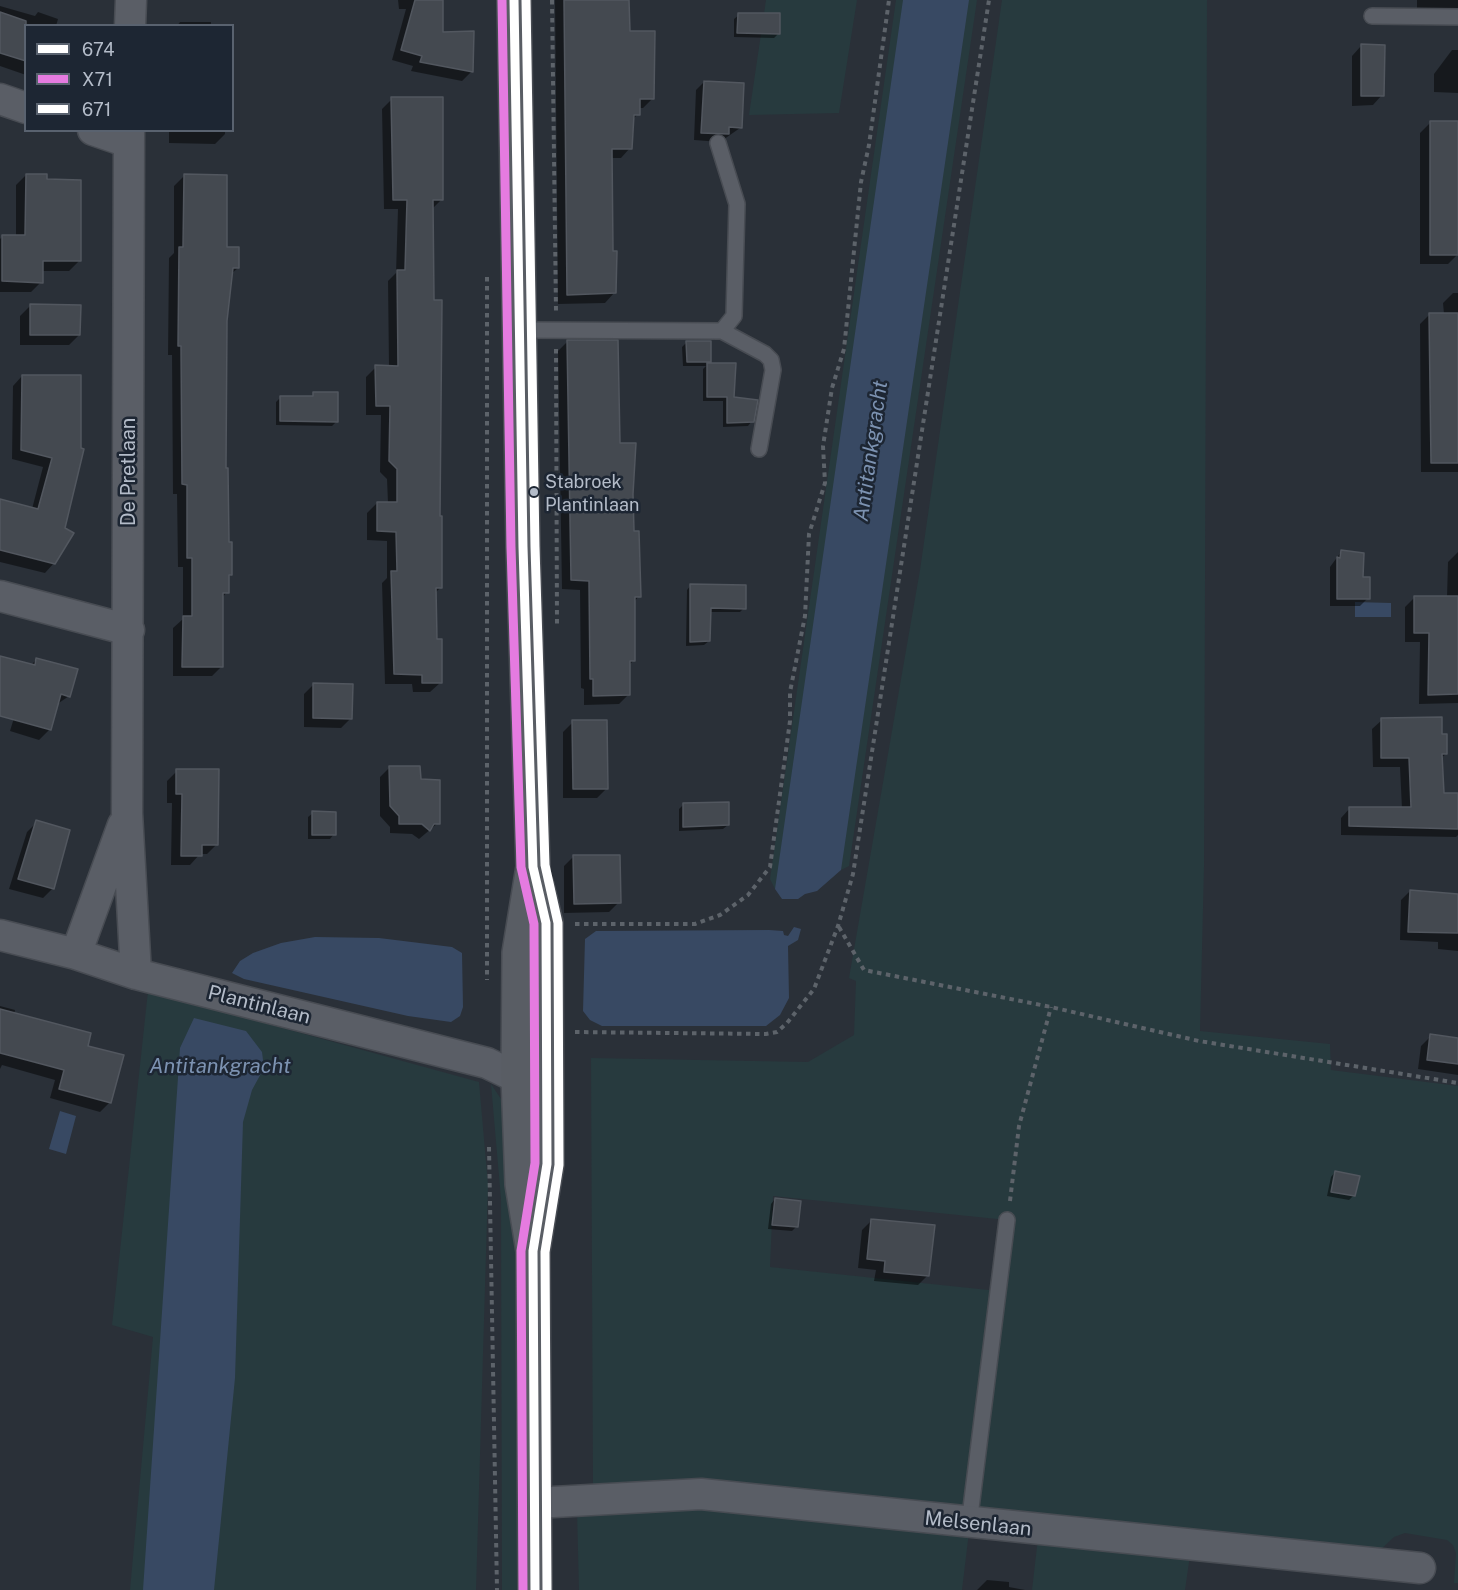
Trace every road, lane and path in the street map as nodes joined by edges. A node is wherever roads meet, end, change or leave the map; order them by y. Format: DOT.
graph roads {
  1 [pos="131,0"];
  2 [pos="514,0"];
  3 [pos="552,0"];
  4 [pos="889,0"];
  5 [pos="989,0"];
  6 [pos="1372,16"];
  7 [pos="1458,17"];
  8 [pos="130,24"];
  9 [pos="0,99"];
  10 [pos="24,107"];
  11 [pos="105,132"];
  12 [pos="128,136"];
  13 [pos="718,143"];
  14 [pos="486,271"];
  15 [pos="519,330"];
  16 [pos="556,330"];
  17 [pos="722,331"];
  18 [pos="759,448"];
  19 [pos="0,596"];
  20 [pos="558,627"];
  21 [pos="129,630"];
  22 [pos="127,813"];
  23 [pos="533,867"];
  24 [pos="570,924"];
  25 [pos="838,926"];
  26 [pos="0,935"];
  27 [pos="76,954"];
  28 [pos="136,974"];
  29 [pos="487,984"];
  30 [pos="1051,1007"];
  31 [pos="546,1032"];
  32 [pos="532,1078"];
  33 [pos="1458,1083"];
  34 [pos="489,1146"];
  35 [pos="1007,1220"];
  36 [pos="535,1503"];
  37 [pos="969,1524"];
  38 [pos="1420,1568"];
  39 [pos="497,1590"];
  40 [pos="535,1590"];
  1 -- 8 [label="street"];
  2 -- 15 [label="main road"];
  3 -- 16 [label="path"];
  4 -- 24 [label="path"];
  5 -- 25 [label="path"];
  6 -- 7 [label="lane"];
  9 -- 10 [label="street"];
  11 -- 12 [label="street"];
  12 -- 21 [label="street, De Pretlaan"];
  13 -- 17 [label="lane"];
  14 -- 29 [label="path"];
  15 -- 16 [label="lane"];
  15 -- 23 [label="main road"];
  16 -- 17 [label="lane"];
  16 -- 20 [label="path"];
  17 -- 18 [label="lane"];
  19 -- 21 [label="street"];
  21 -- 22 [label="street, De Pretlaan"];
  22 -- 27 [label="street, De Pretlaan"];
  22 -- 28 [label="street, De Pretlaan"];
  23 -- 31 [label="main road"];
  23 -- 32 [label="main road"];
  25 -- 30 [label="path"];
  25 -- 31 [label="path"];
  26 -- 27 [label="street, Plantinlaan"];
  27 -- 28 [label="street, Plantinlaan"];
  28 -- 32 [label="street, Plantinlaan"];
  30 -- 33 [label="path"];
  30 -- 35 [label="path"];
  31 -- 32 [label="main road"];
  32 -- 36 [label="main road"];
  34 -- 39 [label="path"];
  35 -- 37 [label="lane"];
  36 -- 37 [label="street, Melsenlaan"];
  36 -- 40 [label="main road"];
  37 -- 38 [label="street, Melsenlaan"];
}
